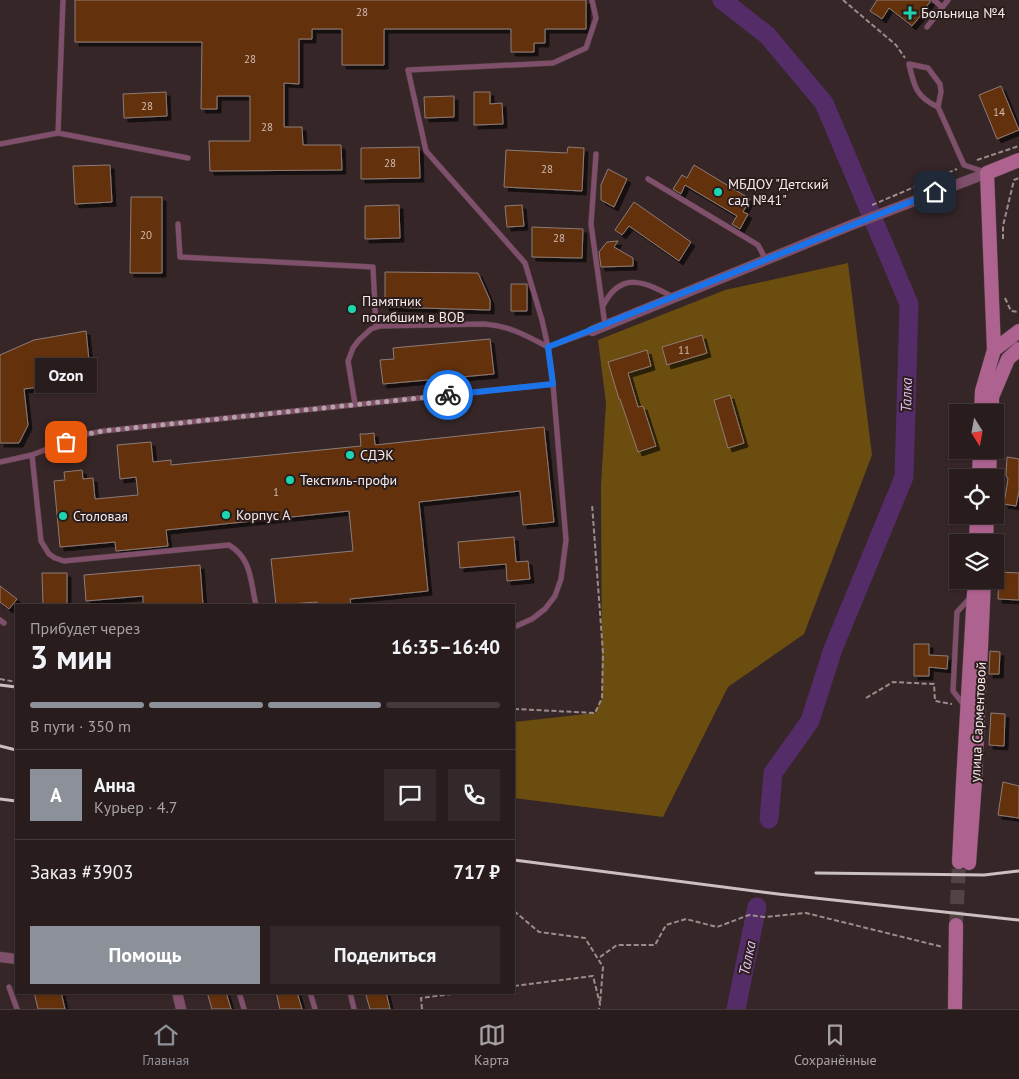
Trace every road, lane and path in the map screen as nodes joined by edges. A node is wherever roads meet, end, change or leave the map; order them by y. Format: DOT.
graph roads {
  1 [pos="63,0"];
  2 [pos="592,0"];
  3 [pos="843,0"];
  4 [pos="934,0"];
  5 [pos="948,0"];
  6 [pos="942,7"];
  7 [pos="927,27"];
  8 [pos="909,64"];
  9 [pos="938,107"];
  10 [pos="58,133"];
  11 [pos="0,144"];
  12 [pos="596,154"];
  13 [pos="188,158"];
  14 [pos="1019,160"];
  15 [pos="987,173"];
  16 [pos="1019,178"];
  17 [pos="648,179"];
  18 [pos="178,224"];
  19 [pos="1003,243"];
  20 [pos="766,260"];
  21 [pos="1003,294"];
  22 [pos="673,298"];
  23 [pos="603,306"];
  24 [pos="1019,312"];
  25 [pos="605,325"];
  26 [pos="376,327"];
  27 [pos="592,331"];
  28 [pos="1019,331"];
  29 [pos="548,347"];
  30 [pos="1019,349"];
  31 [pos="994,350"];
  32 [pos="553,384"];
  33 [pos="355,404"];
  34 [pos="981,404"];
  35 [pos="992,404"];
  36 [pos="32,455"];
  37 [pos="0,462"];
  38 [pos="592,504"];
  39 [pos="974,589"];
  40 [pos="983,589"];
  41 [pos="256,604"];
  42 [pos="515,626"];
  43 [pos="0,679"];
  44 [pos="15,682"];
  45 [pos="866,698"];
  46 [pos="963,707"];
  47 [pos="515,709"];
  48 [pos="969,782"];
  49 [pos="964,862"];
  50 [pos="515,912"];
  51 [pos="948,948"];
  52 [pos="0,957"];
  53 [pos="600,957"];
  54 [pos="15,959"];
  55 [pos="515,986"];
  56 [pos="9,987"];
  57 [pos="177,994"];
  58 [pos="240,994"];
  59 [pos="311,994"];
  60 [pos="350,994"];
  61 [pos="454,994"];
  62 [pos="442,996"];
  63 [pos="600,1004"];
  64 [pos="17,1009"];
  65 [pos="181,1009"];
  66 [pos="244,1009"];
  67 [pos="315,1009"];
  68 [pos="354,1009"];
  69 [pos="422,1009"];
  70 [pos="599,1009"];
  71 [pos="955,1009"];
  72 [pos="964,1009"];
  1 -- 10 [label="lane"];
  2 -- 29 [label="lane"];
  3 -- 8 [label="path"];
  4 -- 6 [label="lane"];
  5 -- 6 [label="lane"];
  6 -- 7 [label="lane"];
  8 -- 9 [label="lane"];
  8 -- 9 [label="lane"];
  9 -- 15 [label="lane"];
  10 -- 11 [label="lane"];
  10 -- 13 [label="lane"];
  12 -- 23 [label="lane"];
  14 -- 15 [label="main road"];
  15 -- 20 [label="street"];
  15 -- 31 [label="main road"];
  16 -- 19 [label="path"];
  17 -- 20 [label="lane"];
  18 -- 26 [label="lane"];
  20 -- 22 [label="street"];
  21 -- 24 [label="path"];
  22 -- 23 [label="lane"];
  22 -- 25 [label="street"];
  23 -- 25 [label="lane"];
  25 -- 27 [label="street"];
  26 -- 29 [label="lane"];
  26 -- 33 [label="lane"];
  27 -- 29 [label="lane"];
  28 -- 31 [label="main road"];
  29 -- 32 [label="lane"];
  30 -- 35 [label="main road"];
  31 -- 34 [label="main road"];
  32 -- 33 [label="lane"];
  32 -- 42 [label="lane"];
  33 -- 36 [label="lane"];
  36 -- 37 [label="lane"];
  36 -- 41 [label="lane"];
  38 -- 47 [label="path"];
  39 -- 46 [label="main road, улица Сарментовой"];
  40 -- 48 [label="main road, улица Сарментовой"];
  43 -- 44 [label="path"];
  45 -- 46 [label="path"];
  46 -- 48 [label="main road, улица Сарментовой"];
  48 -- 49 [label="main road, улица Сарментовой"];
  50 -- 63 [label="path"];
  51 -- 53 [label="path"];
  52 -- 54 [label="street"];
  55 -- 63 [label="path"];
  56 -- 64 [label="lane"];
  57 -- 65 [label="street"];
  58 -- 66 [label="lane"];
  59 -- 67 [label="lane"];
  60 -- 68 [label="lane"];
  61 -- 62 [label="path"];
  62 -- 69 [label="path"];
  63 -- 70 [label="path"];
  71 -- 72 [label="main road"];
}
